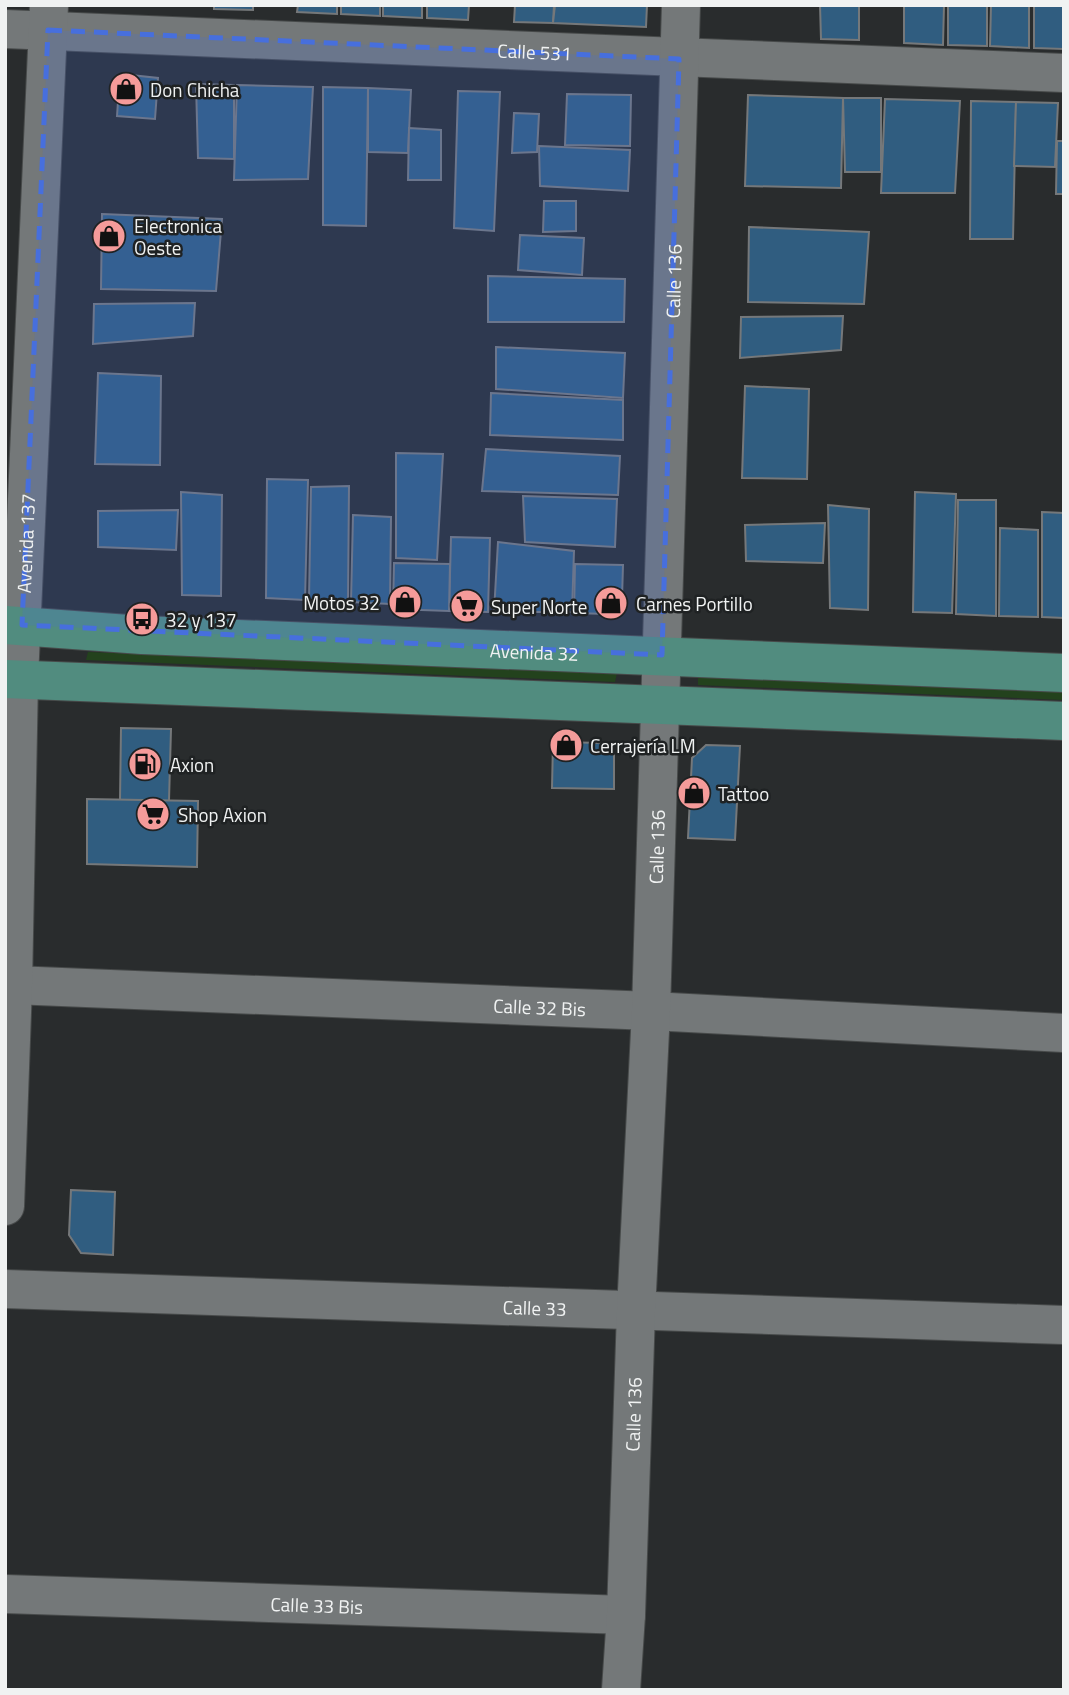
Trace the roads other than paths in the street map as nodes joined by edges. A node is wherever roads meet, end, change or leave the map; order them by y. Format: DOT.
graph roads {
  1 [pos="681,5"];
  2 [pos="49,18"];
  3 [pos="5,29"];
  4 [pos="679,59"];
  5 [pos="1064,73"];
  6 [pos="13,625"];
  7 [pos="662,655"];
  8 [pos="1064,673"];
  9 [pos="12,679"];
  10 [pos="660,705"];
  11 [pos="1064,721"];
  12 [pos="13,985"];
  13 [pos="651,1011"];
  14 [pos="1064,1033"];
  15 [pos="5,1206"];
  16 [pos="5,1289"];
  17 [pos="636,1311"];
  18 [pos="1064,1325"];
  19 [pos="5,1594"];
  20 [pos="626,1615"];
  21 [pos="621,1690"];
  1 -- 4 [label="street, Calle 136"];
  2 -- 3 [label="street, Calle 531"];
  2 -- 4 [label="street, Calle 531"];
  2 -- 6 [label="street, Avenida 137"];
  4 -- 5 [label="street, Calle 531"];
  4 -- 7 [label="street, Calle 136"];
  6 -- 7 [label="main road, Avenida 32"];
  6 -- 9 [label="street, Avenida 137"];
  7 -- 8 [label="main road, Avenida 32"];
  7 -- 10 [label="street, Calle 136"];
  9 -- 10 [label="main road"];
  9 -- 12 [label="street, Avenida 137"];
  10 -- 11 [label="main road"];
  10 -- 13 [label="street, Calle 136"];
  12 -- 13 [label="street, Calle 32 Bis"];
  12 -- 15 [label="street, Avenida 137"];
  13 -- 14 [label="street, Calle 32 Bis"];
  13 -- 17 [label="street, Calle 136"];
  16 -- 17 [label="street, Calle 33"];
  17 -- 18 [label="street, Calle 33"];
  17 -- 20 [label="street, Calle 136"];
  19 -- 20 [label="street, Calle 33 Bis"];
  20 -- 21 [label="street, Calle 136"];
}
